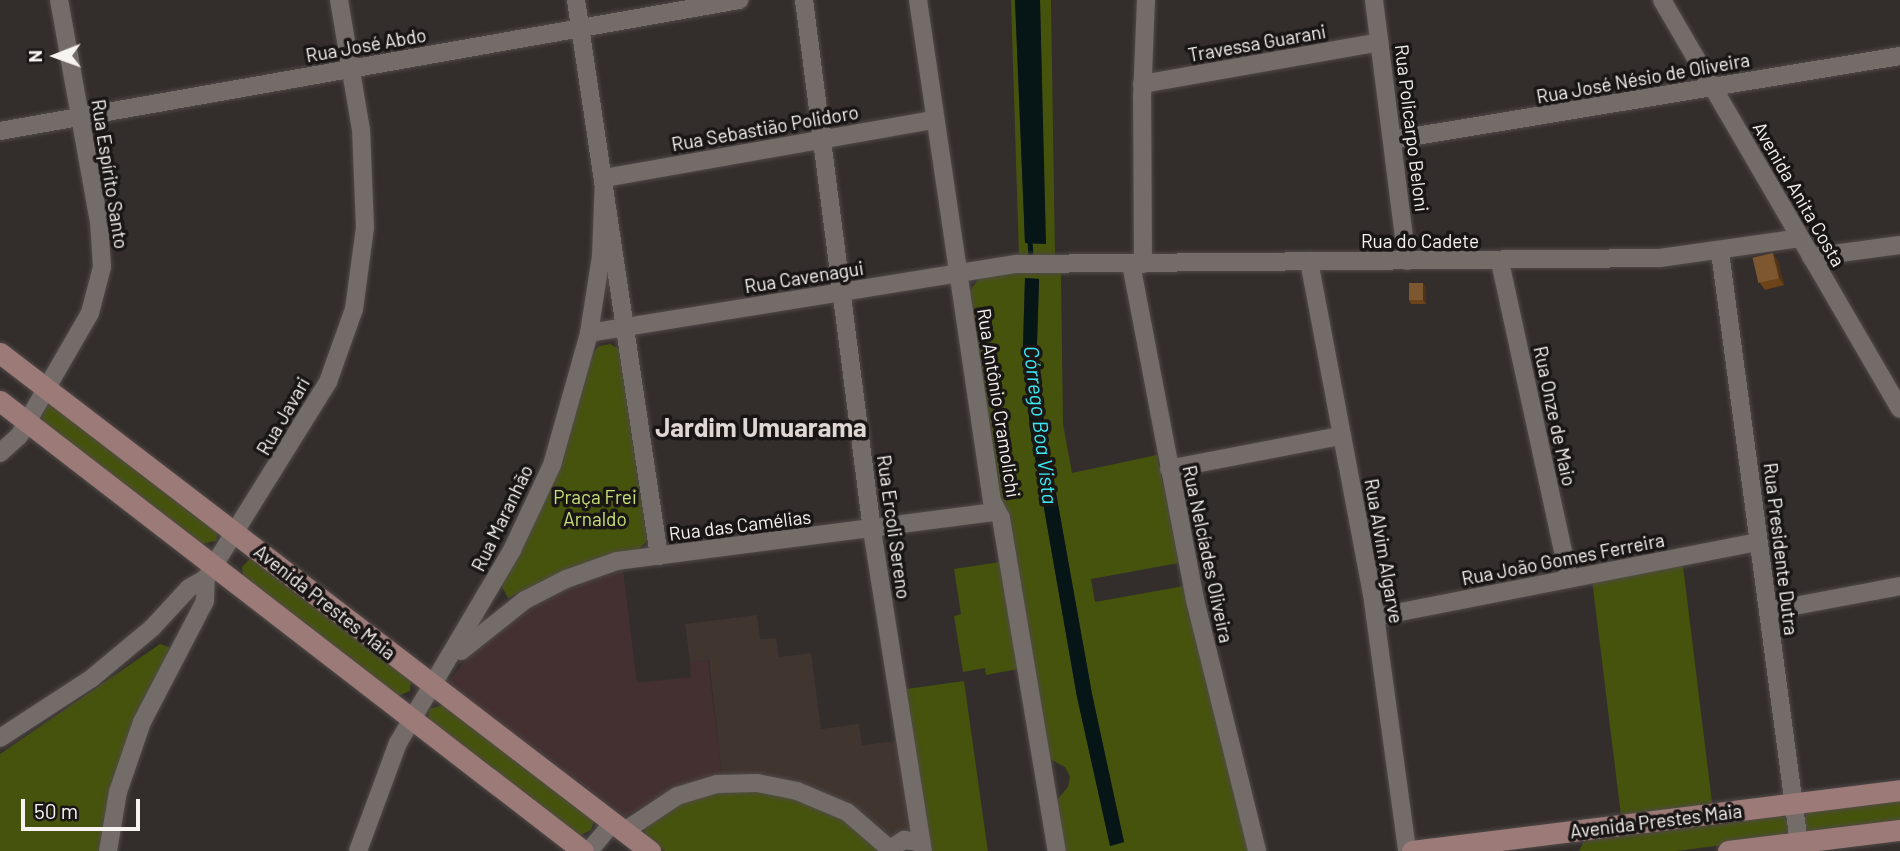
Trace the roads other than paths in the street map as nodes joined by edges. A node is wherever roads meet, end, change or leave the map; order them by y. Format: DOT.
graph roads {
  1 [pos="59,0"];
  2 [pos="338,0"];
  3 [pos="576,0"];
  4 [pos="739,0"];
  5 [pos="804,0"];
  6 [pos="918,0"];
  7 [pos="1146,0"];
  8 [pos="1374,0"];
  9 [pos="1662,0"];
  10 [pos="580,29"];
  11 [pos="1379,42"];
  12 [pos="1900,56"];
  13 [pos="351,68"];
  14 [pos="1142,84"];
  15 [pos="1714,87"];
  16 [pos="80,116"];
  17 [pos="933,120"];
  18 [pos="0,131"];
  19 [pos="823,139"];
  20 [pos="1392,141"];
  21 [pos="604,178"];
  22 [pos="1800,238"];
  23 [pos="1900,245"];
  24 [pos="1720,253"];
  25 [pos="1811,257"];
  26 [pos="1309,261"];
  27 [pos="1407,261"];
  28 [pos="1500,262"];
  29 [pos="1137,264"];
  30 [pos="1032,265"];
  31 [pos="957,273"];
  32 [pos="843,292"];
  33 [pos="627,327"];
  34 [pos="590,333"];
  35 [pos="0,353"];
  36 [pos="47,388"];
  37 [pos="0,401"];
  38 [pos="1900,409"];
  39 [pos="28,422"];
  40 [pos="1341,436"];
  41 [pos="0,453"];
  42 [pos="1168,469"];
  43 [pos="996,512"];
  44 [pos="872,530"];
  45 [pos="238,534"];
  46 [pos="1759,542"];
  47 [pos="659,556"];
  48 [pos="211,572"];
  49 [pos="499,573"];
  50 [pos="1569,579"];
  51 [pos="1900,586"];
  52 [pos="520,603"];
  53 [pos="1768,611"];
  54 [pos="1375,617"];
  55 [pos="152,628"];
  56 [pos="177,651"];
  57 [pos="436,680"];
  58 [pos="411,717"];
  59 [pos="0,738"];
  60 [pos="1900,790"];
  61 [pos="1793,804"];
  62 [pos="618,828"];
  63 [pos="1900,830"];
  64 [pos="1570,841"];
  65 [pos="922,846"];
  66 [pos="1799,847"];
  67 [pos="891,850"];
  68 [pos="108,851"];
  69 [pos="358,851"];
  70 [pos="583,851"];
  71 [pos="589,851"];
  72 [pos="650,851"];
  73 [pos="1057,851"];
  74 [pos="1256,851"];
  75 [pos="1410,851"];
  76 [pos="1728,851"];
  1 -- 16 [label="street, Rua Espírito Santo"];
  2 -- 13 [label="street, Rua Javari"];
  3 -- 10 [label="street, Rua Maranhão"];
  4 -- 10 [label="street, Rua José Abdo"];
  5 -- 19 [label="street, Rua Ercoli Sereno"];
  6 -- 17 [label="street, Rua Antônio Cramolichi"];
  7 -- 14 [label="street, Rua Nelcíades Oliveira"];
  8 -- 11 [label="street, Rua Policarpo Beloni"];
  9 -- 15 [label="street, Avenida Anita Costa"];
  10 -- 13 [label="street, Rua José Abdo"];
  10 -- 21 [label="street, Rua Maranhão"];
  11 -- 14 [label="street, Travessa Guarani"];
  11 -- 20 [label="street, Rua Policarpo Beloni"];
  12 -- 15 [label="street, Rua José Nésio de Oliveira"];
  13 -- 16 [label="street, Rua José Abdo"];
  13 -- 45 [label="street, Rua Javari"];
  14 -- 29 [label="street, Rua Nelcíades Oliveira"];
  15 -- 20 [label="street, Rua José Nésio de Oliveira"];
  15 -- 22 [label="street, Avenida Anita Costa"];
  16 -- 18 [label="street, Rua José Abdo"];
  16 -- 36 [label="street, Rua Espírito Santo"];
  17 -- 19 [label="street, Rua Sebastião Polidoro"];
  17 -- 31 [label="street, Rua Antônio Cramolichi"];
  19 -- 21 [label="street, Rua Sebastião Polidoro"];
  19 -- 32 [label="street, Rua Ercoli Sereno"];
  20 -- 27 [label="street, Rua Policarpo Beloni"];
  21 -- 33 [label="street, Rua Maranhão"];
  21 -- 34 [label="street, Rua Maranhão"];
  22 -- 24 [label="street, Rua do Cadete"];
  22 -- 25 [label="street, Avenida Anita Costa"];
  23 -- 25 [label="street"];
  24 -- 28 [label="street, Rua do Cadete"];
  24 -- 46 [label="street, Rua Presidente Dutra"];
  25 -- 38 [label="street, Avenida Anita Costa"];
  26 -- 27 [label="street, Rua do Cadete"];
  26 -- 29 [label="street, Rua do Cadete"];
  26 -- 40 [label="street, Rua Alvim Algarve"];
  27 -- 28 [label="street, Rua do Cadete"];
  28 -- 50 [label="street, Rua Onze de Maio"];
  29 -- 30 [label="street, Rua do Cadete"];
  29 -- 42 [label="street, Rua Nelcíades Oliveira"];
  30 -- 31 [label="street, Rua Cavenagui"];
  31 -- 32 [label="street, Rua Cavenagui"];
  31 -- 43 [label="street, Rua Antônio Cramolichi"];
  32 -- 33 [label="street, Rua Cavenagui"];
  32 -- 44 [label="street, Rua Ercoli Sereno"];
  33 -- 34 [label="street, Rua Cavenagui"];
  33 -- 47 [label="street, Rua Maranhão"];
  34 -- 49 [label="street, Rua Maranhão"];
  35 -- 36 [label="street, Avenida Prestes Maia"];
  36 -- 39 [label="street, Rua Espírito Santo"];
  36 -- 45 [label="street, Avenida Prestes Maia"];
  37 -- 39 [label="street, Avenida Prestes Maia"];
  39 -- 41 [label="street, Rua Espírito Santo"];
  39 -- 48 [label="street, Avenida Prestes Maia"];
  40 -- 42 [label="street"];
  40 -- 54 [label="street, Rua Alvim Algarve"];
  42 -- 74 [label="street, Rua Nelcíades Oliveira"];
  43 -- 44 [label="street, Rua das Camélias"];
  43 -- 73 [label="street, Rua Antônio Cramolichi"];
  44 -- 47 [label="street, Rua das Camélias"];
  44 -- 65 [label="street, Rua Ercoli Sereno"];
  45 -- 48 [label="street, Rua Javari"];
  45 -- 57 [label="street, Avenida Prestes Maia"];
  46 -- 50 [label="street, Rua João Gomes Ferreira"];
  46 -- 53 [label="street, Rua Presidente Dutra"];
  47 -- 52 [label="street, Rua das Camélias"];
  48 -- 55 [label="street, Rua Javari"];
  48 -- 56 [label="street"];
  48 -- 58 [label="street, Avenida Prestes Maia"];
  49 -- 52 [label="street"];
  49 -- 57 [label="street, Rua Maranhão"];
  50 -- 54 [label="street, Rua João Gomes Ferreira"];
  51 -- 53 [label="street"];
  52 -- 57 [label="street, Rua das Camélias"];
  53 -- 61 [label="street, Rua Presidente Dutra"];
  54 -- 75 [label="street, Rua Alvim Algarve"];
  55 -- 56 [label="street"];
  55 -- 59 [label="street, Rua Javari"];
  56 -- 68 [label="street"];
  57 -- 58 [label="street, Rua Maranhão"];
  57 -- 62 [label="street, Avenida Prestes Maia"];
  58 -- 69 [label="street, Rua Maranhão"];
  58 -- 70 [label="street, Avenida Prestes Maia"];
  60 -- 61 [label="street, Avenida Prestes Maia"];
  61 -- 64 [label="street, Avenida Prestes Maia"];
  61 -- 66 [label="street, Rua Presidente Dutra"];
  62 -- 67 [label="street"];
  62 -- 71 [label="street"];
  62 -- 72 [label="street, Avenida Prestes Maia"];
  63 -- 66 [label="street, Avenida Prestes Maia"];
  64 -- 75 [label="street, Avenida Prestes Maia"];
  65 -- 67 [label="street"];
  66 -- 76 [label="street, Avenida Prestes Maia"];
}
